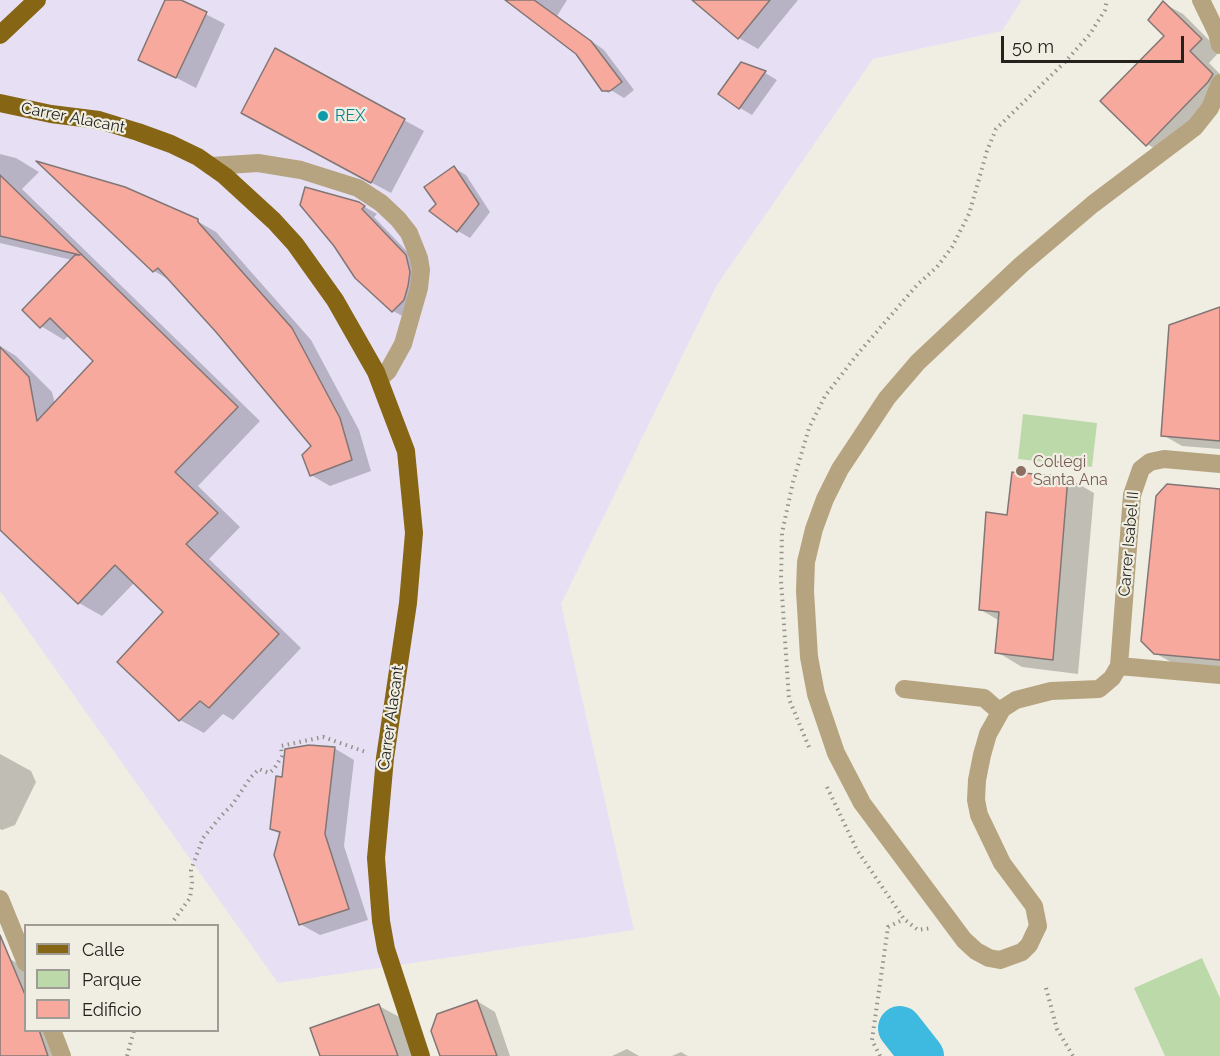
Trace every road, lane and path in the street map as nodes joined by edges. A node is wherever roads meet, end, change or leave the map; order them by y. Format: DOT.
graph roads {
  1 [pos="37,0"];
  2 [pos="1107,0"];
  3 [pos="1201,0"];
  4 [pos="0,35"];
  5 [pos="1220,45"];
  6 [pos="1220,83"];
  7 [pos="0,103"];
  8 [pos="211,166"];
  9 [pos="379,379"];
  10 [pos="1220,464"];
  11 [pos="1119,666"];
  12 [pos="1220,675"];
  13 [pos="904,689"];
  14 [pos="1000,712"];
  15 [pos="811,749"];
  16 [pos="385,758"];
  17 [pos="823,778"];
  18 [pos="0,899"];
  19 [pos="904,919"];
  20 [pos="174,924"];
  21 [pos="952,924"];
  22 [pos="24,958"];
  23 [pos="1046,988"];
  24 [pos="53,1032"];
  25 [pos="133,1032"];
  26 [pos="62,1056"];
  27 [pos="127,1056"];
  28 [pos="421,1056"];
  29 [pos="880,1056"];
  30 [pos="1073,1056"];
  1 -- 4 [label="main road"];
  2 -- 15 [label="path"];
  3 -- 5 [label="street"];
  6 -- 21 [label="street"];
  7 -- 8 [label="main road, Carrer Alacant"];
  8 -- 9 [label="main road, Carrer Alacant"];
  8 -- 9 [label="street"];
  9 -- 16 [label="main road, Carrer Alacant"];
  10 -- 11 [label="street, Carrer Isabel II"];
  11 -- 12 [label="street"];
  11 -- 14 [label="street"];
  13 -- 14 [label="street"];
  14 -- 21 [label="street"];
  16 -- 20 [label="path"];
  16 -- 28 [label="main road, Carrer Alacant"];
  17 -- 19 [label="path"];
  18 -- 22 [label="street"];
  19 -- 21 [label="path"];
  19 -- 29 [label="path"];
  23 -- 30 [label="path"];
  24 -- 26 [label="street"];
  25 -- 27 [label="path"];
}
